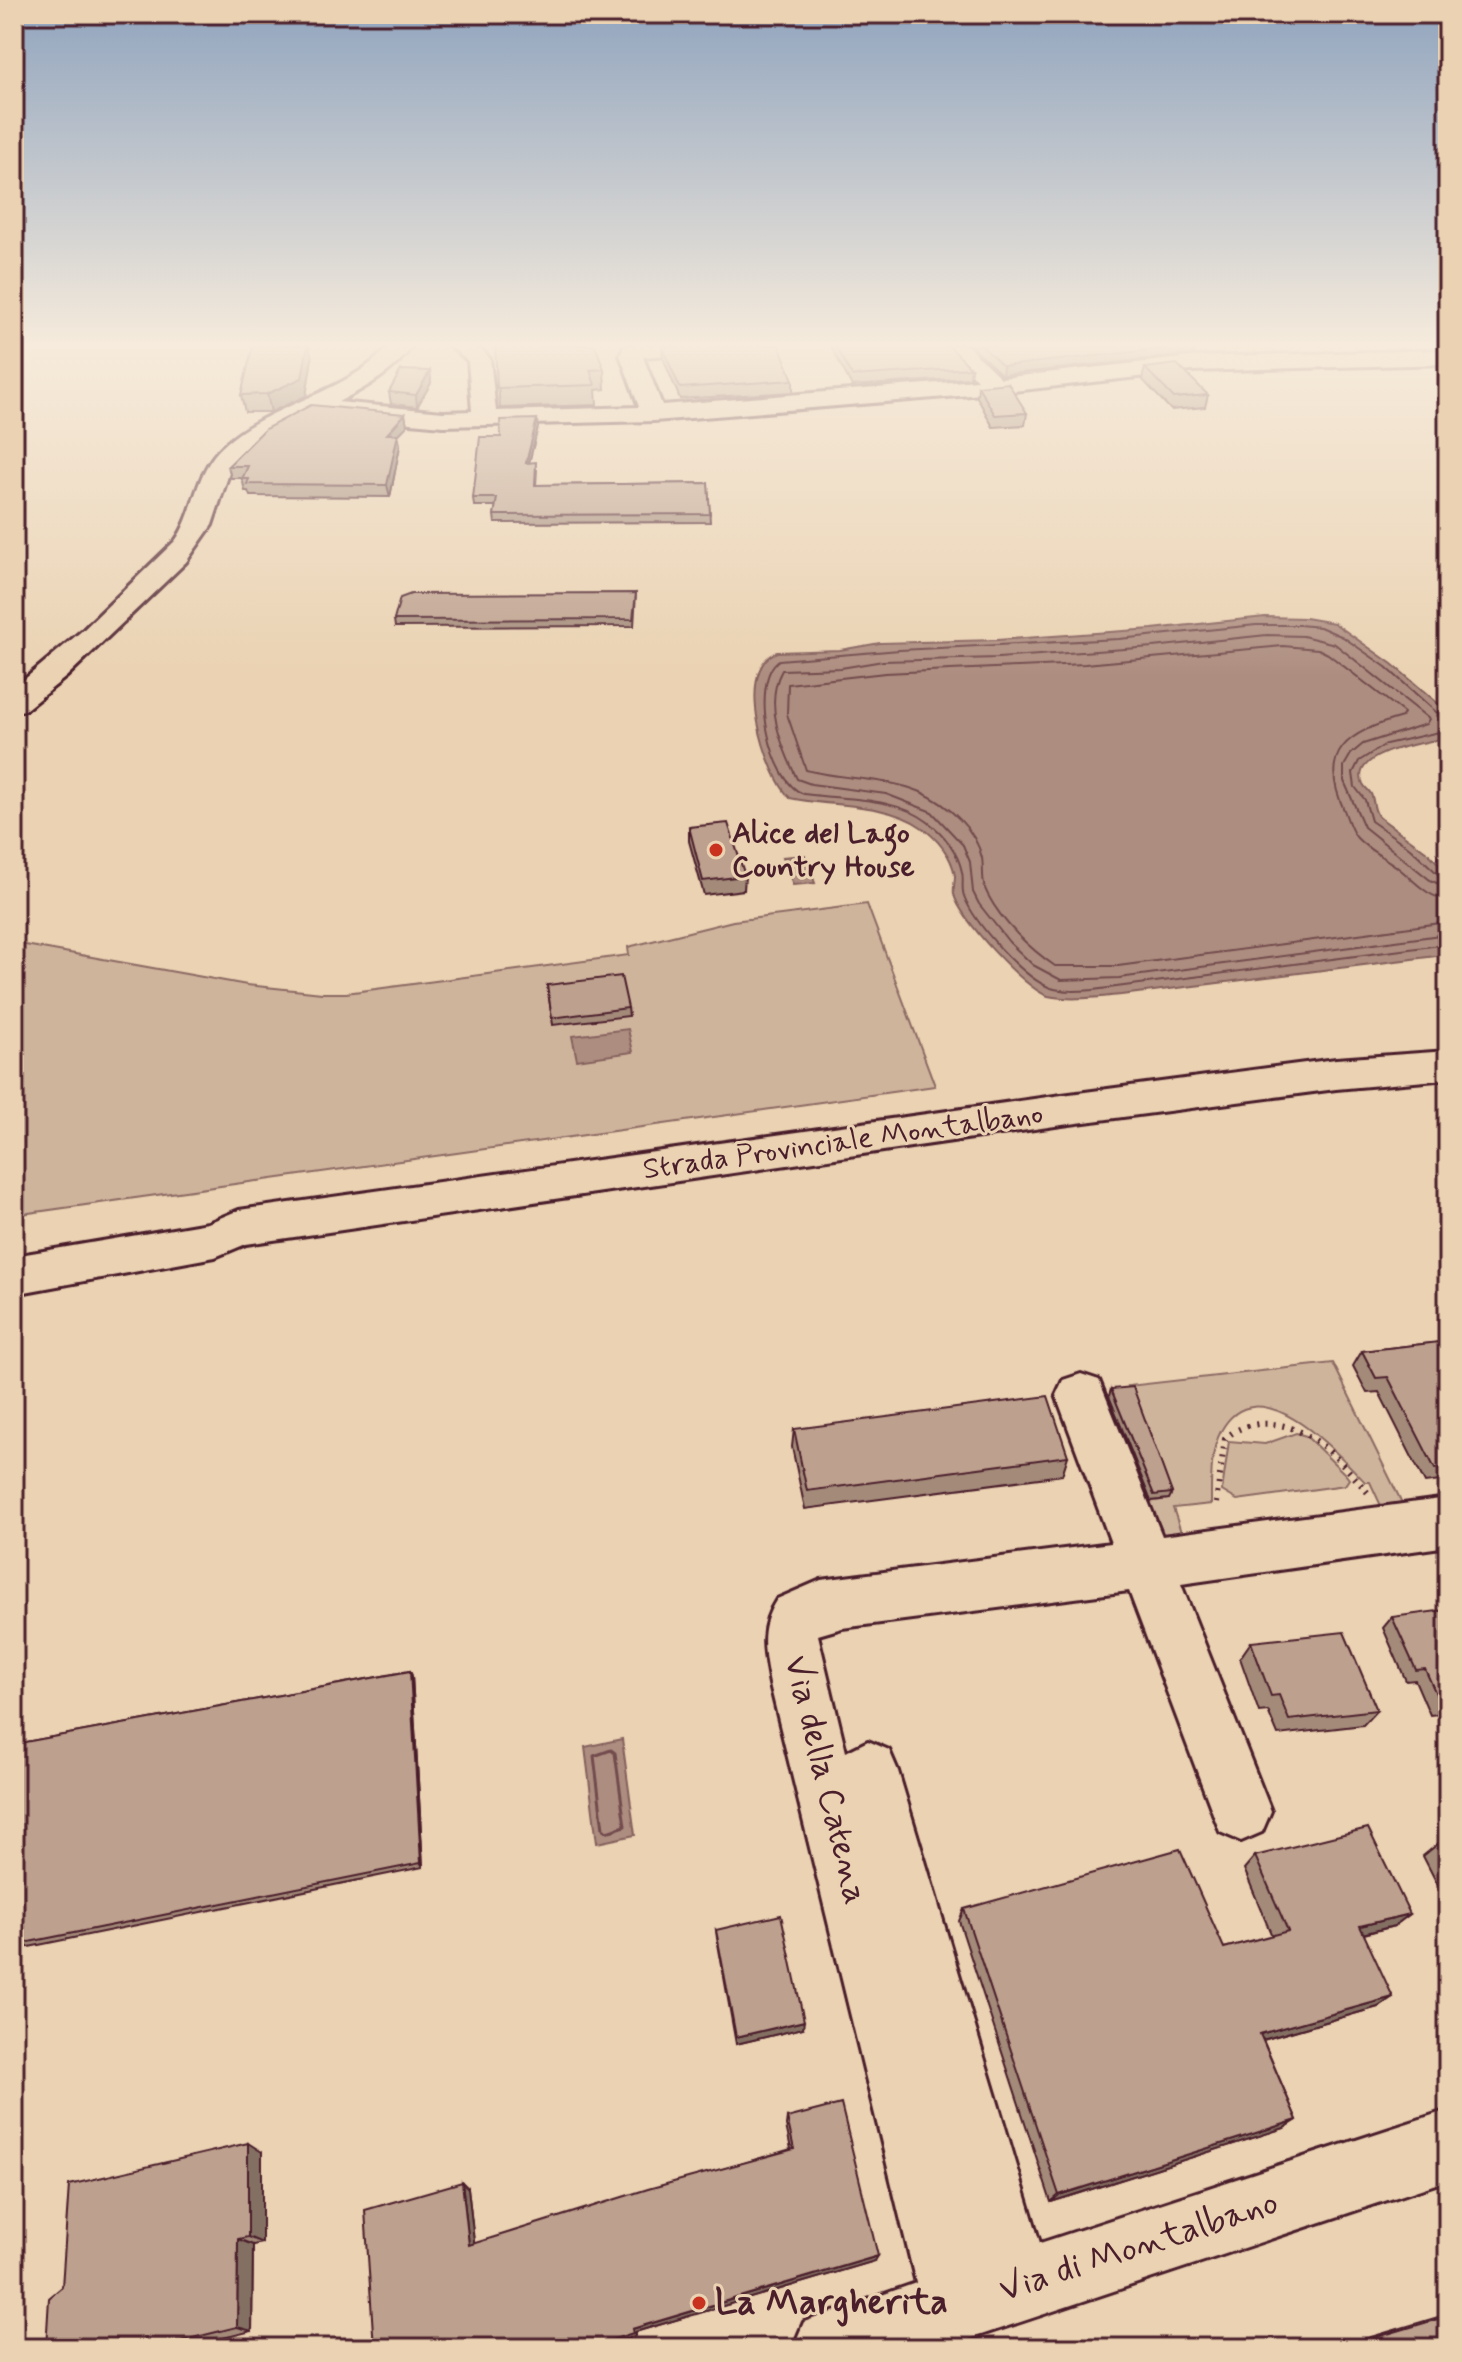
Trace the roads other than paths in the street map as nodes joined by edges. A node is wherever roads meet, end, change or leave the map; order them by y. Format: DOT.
graph roads {
  1 [pos="230,455"];
  2 [pos="14,703"];
  3 [pos="1448,1065"];
  4 [pos="239,1228"];
  5 [pos="14,1254"];
  6 [pos="14,1275"];
  7 [pos="1081,1395"];
  8 [pos="1448,1522"];
  9 [pos="1146,1563"];
  10 [pos="868,1771"];
  11 [pos="1241,1811"];
  12 [pos="862,1837"];
  13 [pos="1448,2145"];
  14 [pos="988,2297"];
  15 [pos="830,2348"];
  1 -- 2 [label="street"];
  3 -- 4 [label="street, Strada Provinciale Montalbano"];
  4 -- 5 [label="street, Strada Provinciale Montalbano"];
  4 -- 6 [label="street, Strada Provinciale Montalbano"];
  7 -- 9 [label="street"];
  8 -- 9 [label="street, Via della Catena"];
  9 -- 11 [label="street"];
  9 -- 12 [label="street, Via della Catena"];
  10 -- 12 [label="street"];
  12 -- 14 [label="street"];
  13 -- 14 [label="street, Via di Montalbano"];
  14 -- 15 [label="street, Via di Montalbano"];
}
